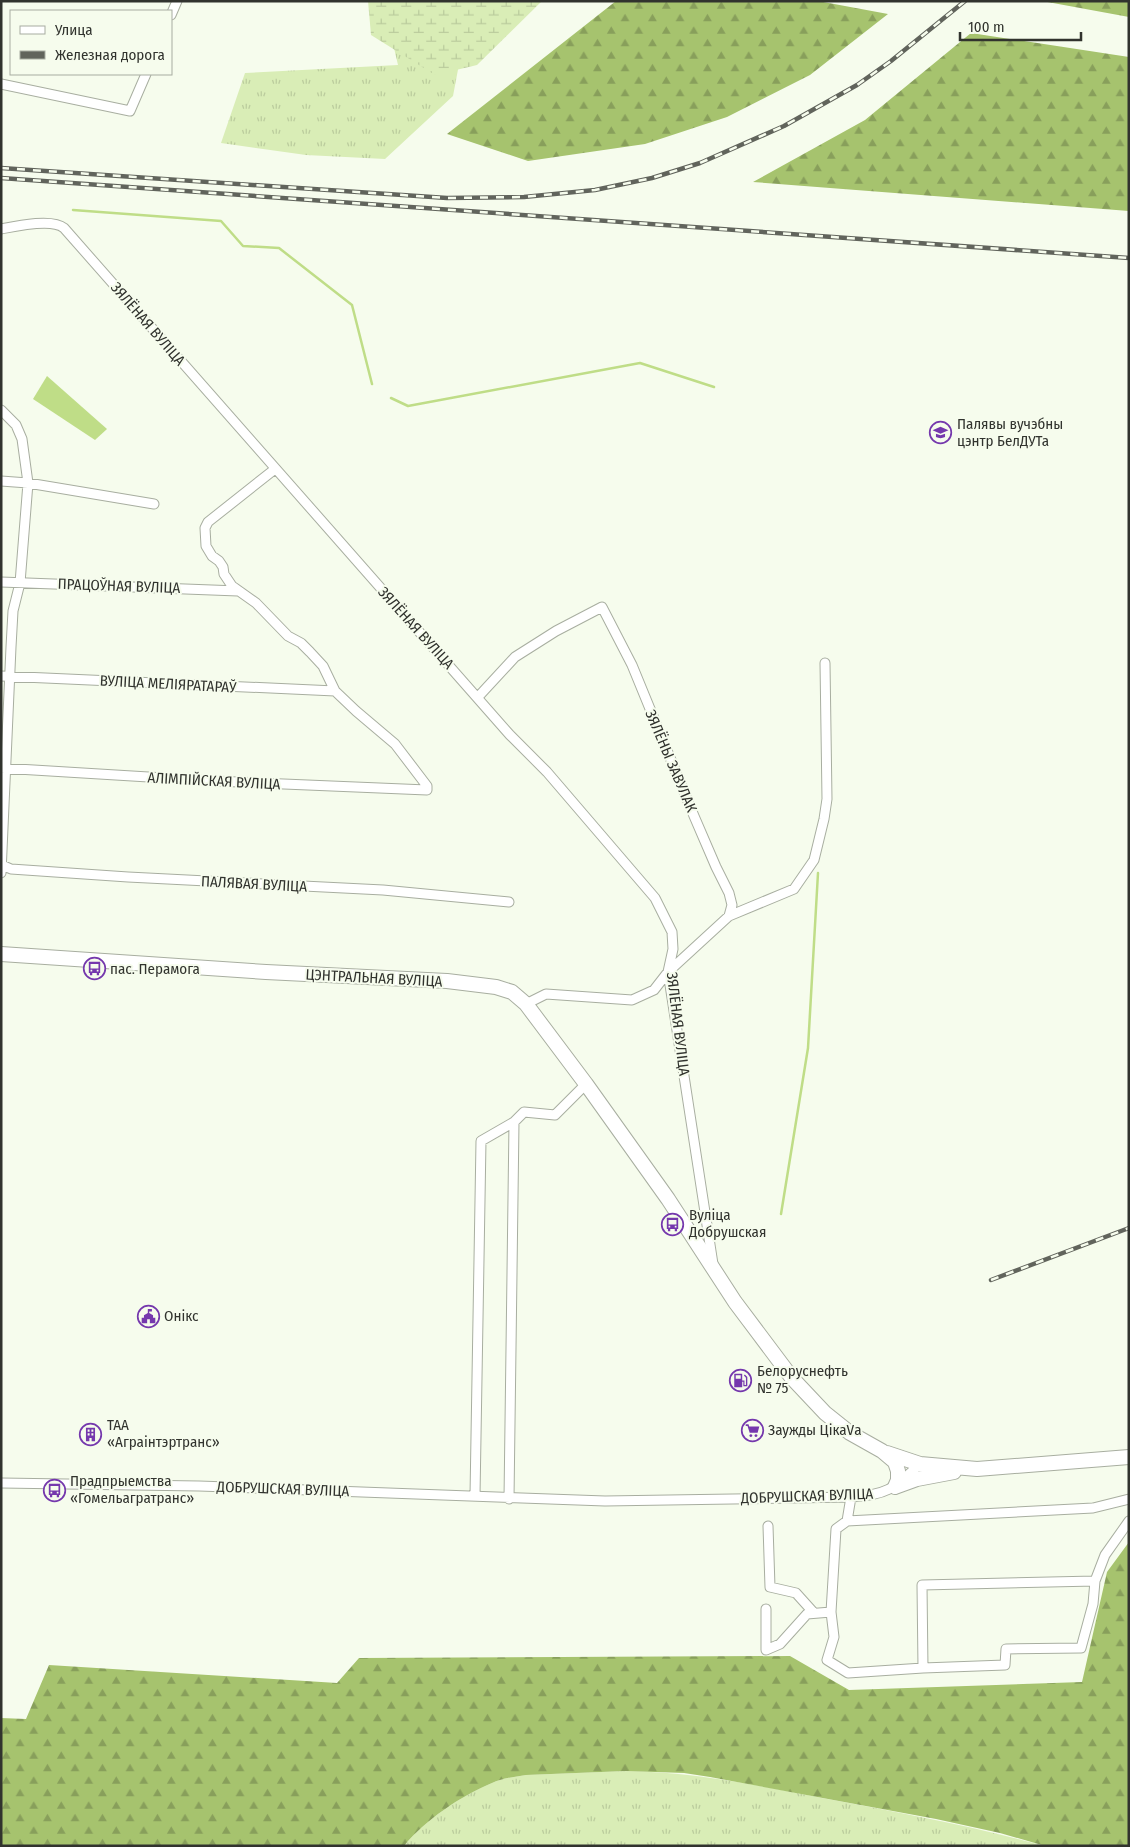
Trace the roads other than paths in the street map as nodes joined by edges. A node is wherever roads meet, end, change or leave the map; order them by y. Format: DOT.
graph roads {
  1 [pos="177,1"];
  2 [pos="172,13"];
  3 [pos="146,75"];
  4 [pos="1,84"];
  5 [pos="1,230"];
  6 [pos="1,410"];
  7 [pos="275,469"];
  8 [pos="1,482"];
  9 [pos="28,483"];
  10 [pos="154,504"];
  11 [pos="1,582"];
  12 [pos="20,583"];
  13 [pos="238,591"];
  14 [pos="826,663"];
  15 [pos="5,676"];
  16 [pos="335,691"];
  17 [pos="478,697"];
  18 [pos="3,768"];
  19 [pos="2,867"];
  20 [pos="509,902"];
  21 [pos="729,916"];
  22 [pos="1,954"];
  23 [pos="668,972"];
  24 [pos="526,1004"];
  25 [pos="586,1084"];
  26 [pos="514,1122"];
  27 [pos="714,1271"];
  28 [pos="882,1452"];
  29 [pos="1129,1457"];
  30 [pos="920,1464"];
  31 [pos="977,1469"];
  32 [pos="1,1482"];
  33 [pos="895,1487"];
  34 [pos="475,1496"];
  35 [pos="851,1497"];
  36 [pos="509,1498"];
  37 [pos="1129,1499"];
  38 [pos="847,1521"];
  39 [pos="1129,1521"];
  40 [pos="768,1526"];
  41 [pos="1095,1581"];
  42 [pos="766,1609"];
  43 [pos="831,1612"];
  44 [pos="814,1613"];
  45 [pos="923,1668"];
  1 -- 2 [label="street"];
  3 -- 4 [label="street"];
  5 -- 7 [label="street, ЗЯЛЁНАЯ ВУЛІЦА"];
  6 -- 9 [label="street"];
  7 -- 13 [label="street"];
  7 -- 17 [label="street, ЗЯЛЁНАЯ ВУЛІЦА"];
  8 -- 9 [label="street"];
  9 -- 10 [label="street"];
  9 -- 12 [label="street"];
  11 -- 12 [label="street, ПРАЦОЎНАЯ ВУЛІЦА"];
  12 -- 13 [label="street, ПРАЦОЎНАЯ ВУЛІЦА"];
  12 -- 15 [label="street"];
  13 -- 16 [label="street"];
  14 -- 21 [label="street"];
  15 -- 16 [label="street, ВУЛІЦА МЕЛІЯРАТАРАЎ"];
  15 -- 18 [label="street"];
  16 -- 18 [label="street, АЛІМПІЙСКАЯ ВУЛІЦА"];
  17 -- 21 [label="street, ЗЯЛЁНЫ ЗАВУЛАК"];
  17 -- 23 [label="street, ЗЯЛЁНАЯ ВУЛІЦА"];
  18 -- 19 [label="street"];
  19 -- 20 [label="street, ПАЛЯВАЯ ВУЛІЦА"];
  21 -- 23 [label="street"];
  22 -- 24 [label="main road, ЦЭНТРАЛЬНАЯ ВУЛІЦА"];
  23 -- 24 [label="street"];
  23 -- 27 [label="street, ЗЯЛЁНАЯ ВУЛІЦА"];
  24 -- 25 [label="main road, ЦЭНТРАЛЬНАЯ ВУЛІЦА"];
  25 -- 26 [label="street"];
  25 -- 27 [label="main road, ЦЭНТРАЛЬНАЯ ВУЛІЦА"];
  26 -- 34 [label="street"];
  26 -- 36 [label="street"];
  27 -- 28 [label="main road, ЦЭНТРАЛЬНАЯ ВУЛІЦА"];
  28 -- 30 [label="main road"];
  28 -- 33 [label="main road"];
  29 -- 31 [label="main road"];
  30 -- 31 [label="main road"];
  30 -- 33 [label="street, ДОБРУШСКАЯ ВУЛІЦА"];
  31 -- 33 [label="main road"];
  32 -- 34 [label="street, ДОБРУШСКАЯ ВУЛІЦА"];
  33 -- 35 [label="street, ДОБРУШСКАЯ ВУЛІЦА"];
  34 -- 36 [label="street, ДОБРУШСКАЯ ВУЛІЦА"];
  35 -- 36 [label="street, ДОБРУШСКАЯ ВУЛІЦА"];
  35 -- 38 [label="street"];
  37 -- 38 [label="street"];
  38 -- 43 [label="street"];
  39 -- 41 [label="street"];
  40 -- 44 [label="street"];
  41 -- 45 [label="street"];
  41 -- 45 [label="street"];
  42 -- 44 [label="street"];
  43 -- 44 [label="street"];
  43 -- 45 [label="street"];
}
